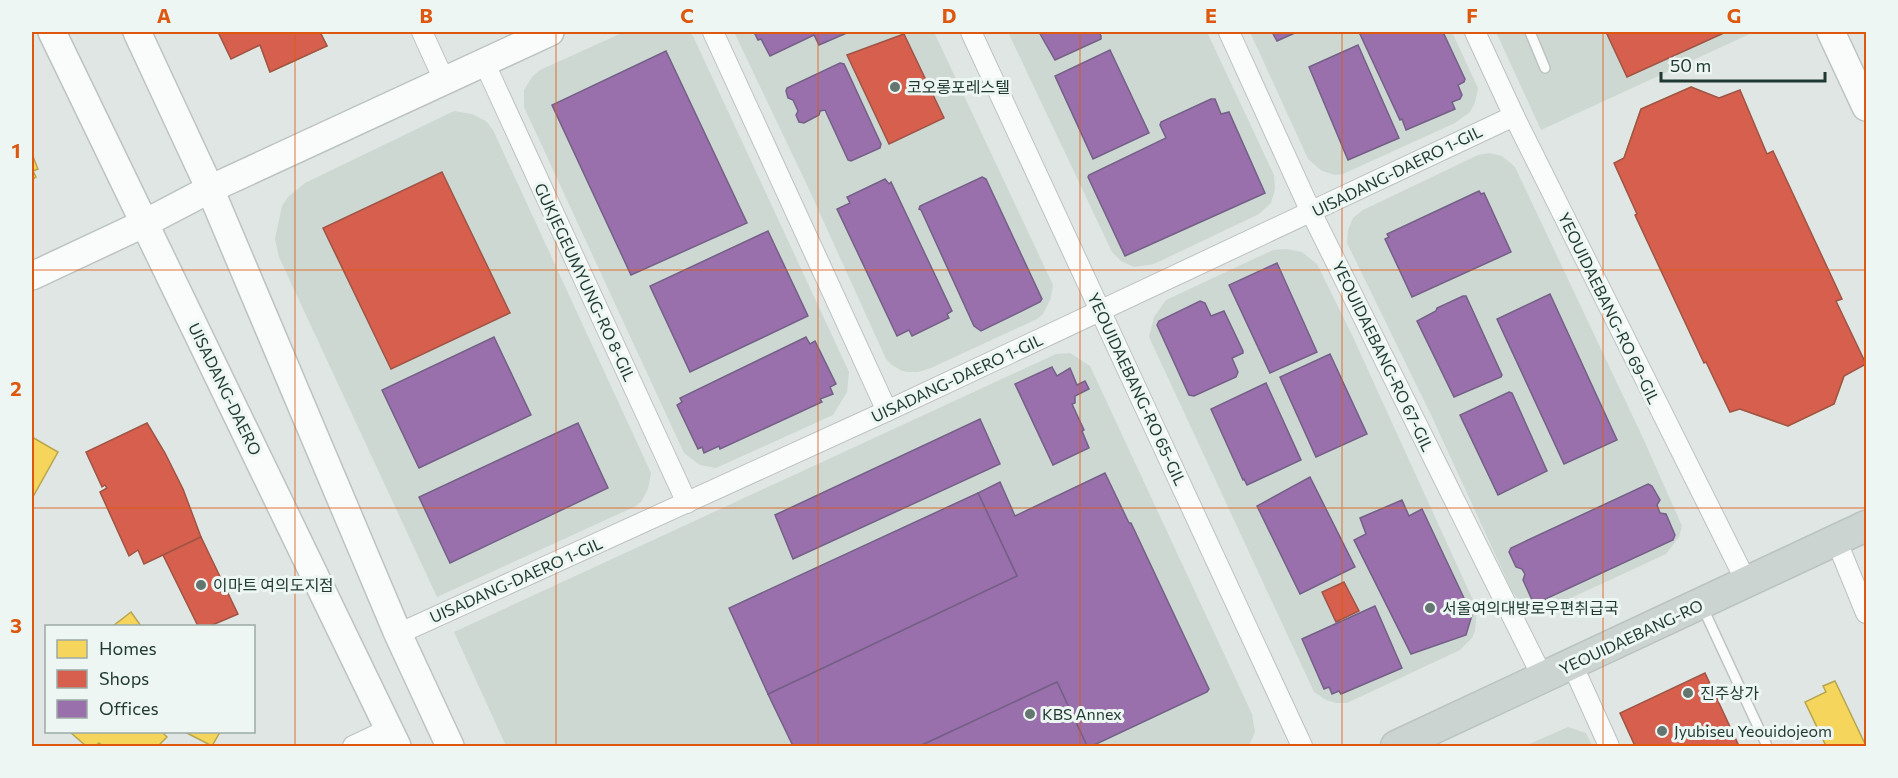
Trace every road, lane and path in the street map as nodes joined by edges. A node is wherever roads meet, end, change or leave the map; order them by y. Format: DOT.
graph roads {
  1 [pos="52,32"];
  2 [pos="137,32"];
  3 [pos="422,32"];
  4 [pos="550,32"];
  5 [pos="713,32"];
  6 [pos="971,32"];
  7 [pos="1229,32"];
  8 [pos="1475,32"];
  9 [pos="1530,32"];
  10 [pos="1831,32"];
  11 [pos="483,62"];
  12 [pos="1545,68"];
  13 [pos="444,80"];
  14 [pos="1866,107"];
  15 [pos="1514,116"];
  16 [pos="210,189"];
  17 [pos="1311,212"];
  18 [pos="144,223"];
  19 [pos="32,276"];
  20 [pos="1101,311"];
  21 [pos="887,411"];
  22 [pos="687,503"];
  23 [pos="1866,526"];
  24 [pos="1836,542"];
  25 [pos="1747,583"];
  26 [pos="1701,604"];
  27 [pos="1866,613"];
  28 [pos="398,634"];
  29 [pos="1572,664"];
  30 [pos="1543,678"];
  31 [pos="393,738"];
  32 [pos="353,747"];
  33 [pos="450,747"];
  34 [pos="1302,747"];
  35 [pos="1396,747"];
  36 [pos="1610,747"];
  37 [pos="1767,747"];
  1 -- 18 [label="main road, UISADANG-DAERO"];
  2 -- 16 [label="main road"];
  3 -- 13 [label="street"];
  4 -- 11 [label="main road"];
  5 -- 21 [label="street"];
  6 -- 20 [label="street, YEOUIDAEBANG-RO 65-GIL"];
  7 -- 17 [label="street, YEOUIDAEBANG-RO 67-GIL"];
  8 -- 15 [label="street, YEOUIDAEBANG-RO 69-GIL"];
  9 -- 12 [label="lane"];
  10 -- 14 [label="main road"];
  11 -- 13 [label="main road"];
  11 -- 22 [label="street, GUKJEGEUMYUNG-RO 8-GIL"];
  13 -- 16 [label="main road"];
  15 -- 17 [label="street, UISADANG-DAERO 1-GIL"];
  15 -- 25 [label="street, YEOUIDAEBANG-RO 69-GIL"];
  16 -- 18 [label="main road"];
  16 -- 28 [label="main road"];
  17 -- 20 [label="street, UISADANG-DAERO 1-GIL"];
  17 -- 30 [label="street, YEOUIDAEBANG-RO 67-GIL"];
  18 -- 19 [label="main road"];
  18 -- 31 [label="main road, UISADANG-DAERO"];
  20 -- 21 [label="street, UISADANG-DAERO 1-GIL"];
  20 -- 34 [label="street, YEOUIDAEBANG-RO 65-GIL"];
  21 -- 22 [label="street, UISADANG-DAERO 1-GIL"];
  22 -- 28 [label="street, UISADANG-DAERO 1-GIL"];
  23 -- 24 [label="main road, YEOUIDAEBANG-RO"];
  24 -- 25 [label="main road, YEOUIDAEBANG-RO"];
  24 -- 27 [label="street"];
  25 -- 26 [label="main road, YEOUIDAEBANG-RO"];
  26 -- 29 [label="main road, YEOUIDAEBANG-RO"];
  26 -- 37 [label="lane"];
  28 -- 33 [label="main road"];
  29 -- 30 [label="main road, YEOUIDAEBANG-RO"];
  29 -- 36 [label="street"];
  30 -- 35 [label="main road, YEOUIDAEBANG-RO"];
  31 -- 32 [label="street"];
}
